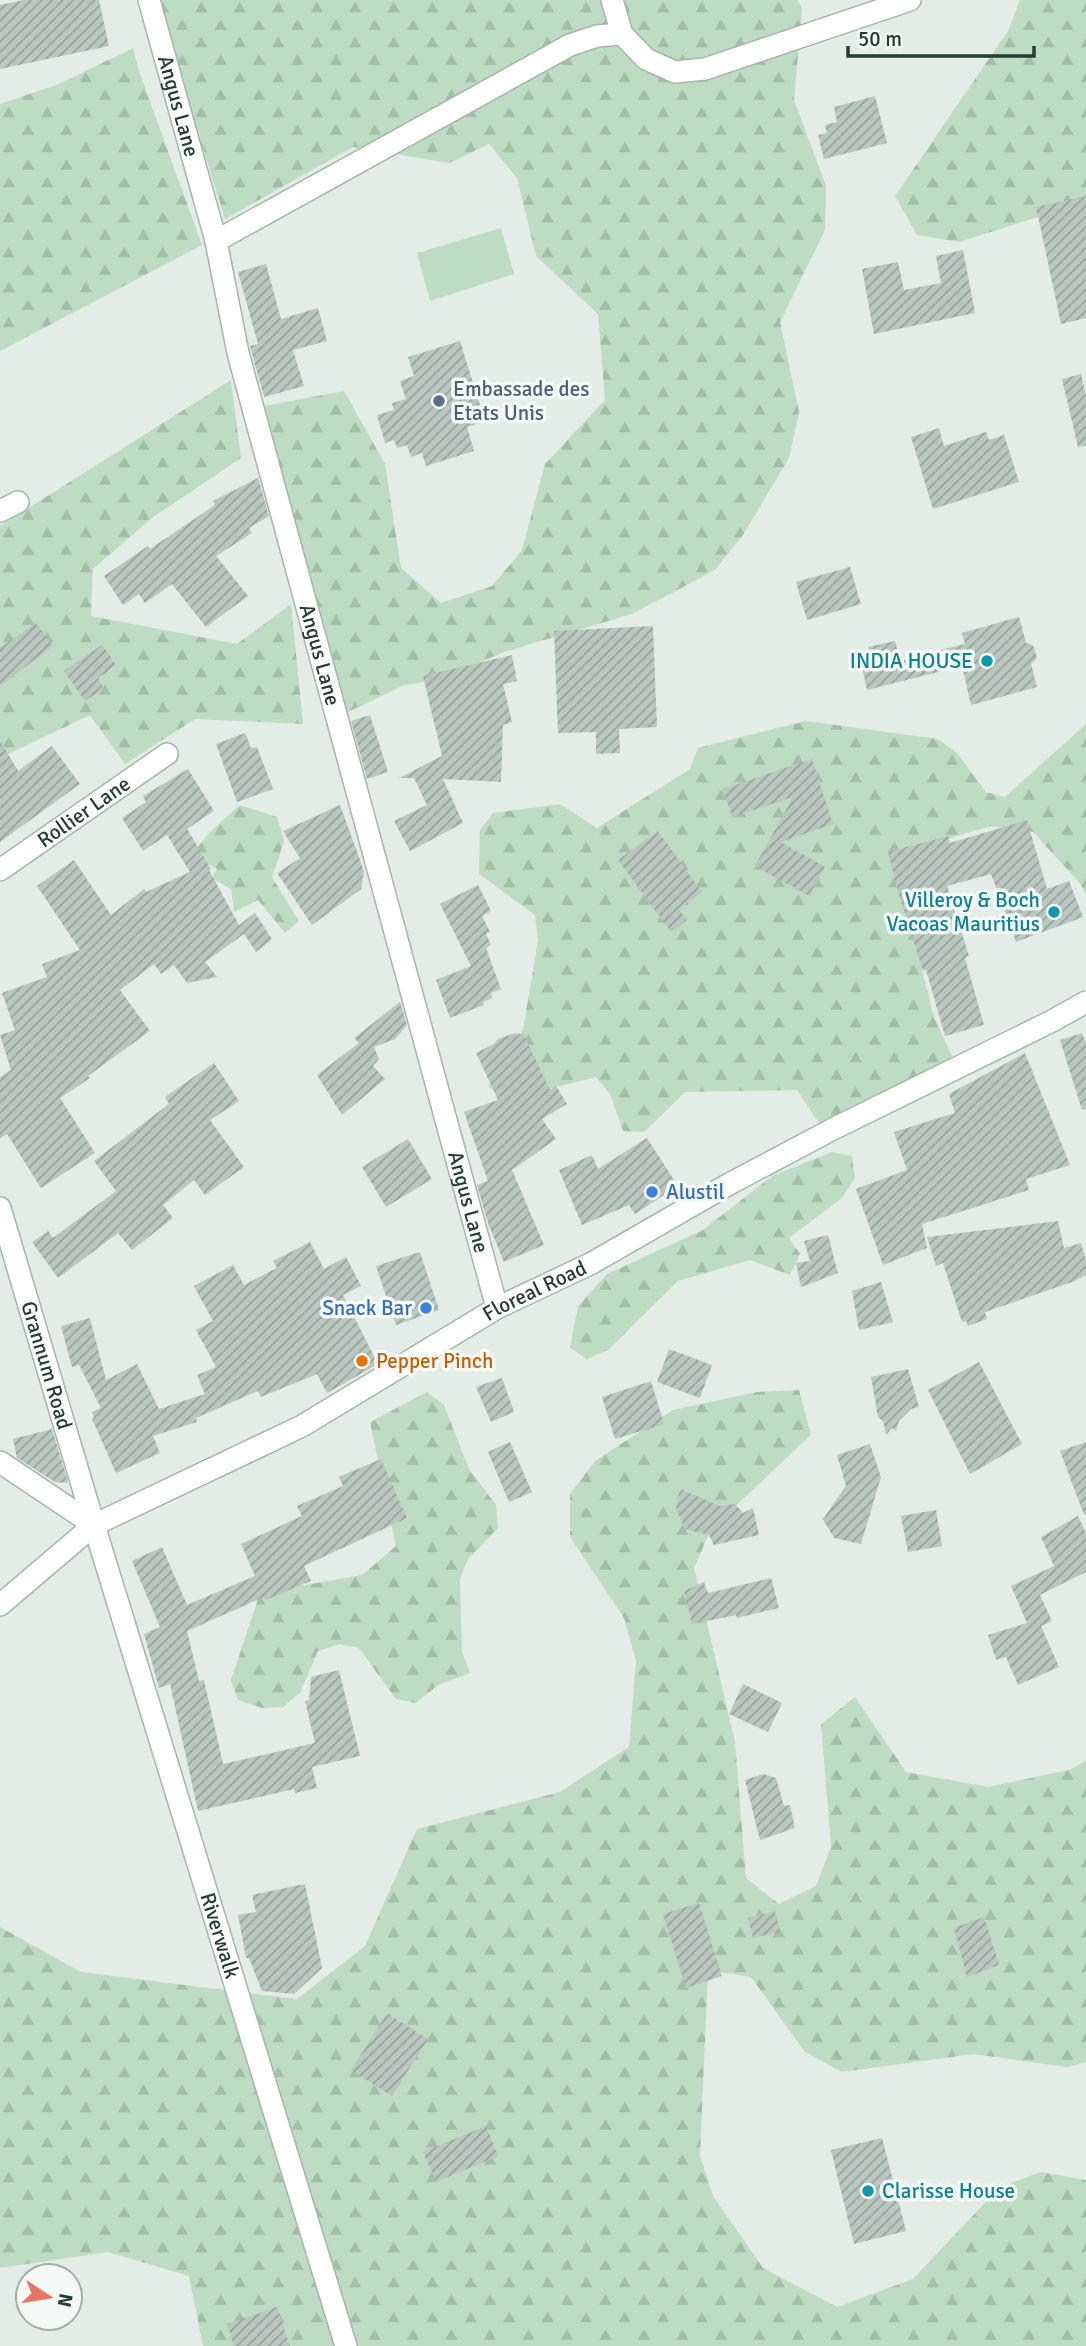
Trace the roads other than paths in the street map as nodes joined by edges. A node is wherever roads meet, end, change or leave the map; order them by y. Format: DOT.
graph roads {
  1 [pos="149,0"];
  2 [pos="612,0"];
  3 [pos="911,0"];
  4 [pos="622,34"];
  5 [pos="216,241"];
  6 [pos="167,754"];
  7 [pos="0,870"];
  8 [pos="1086,1002"];
  9 [pos="0,1208"];
  10 [pos="497,1308"];
  11 [pos="0,1462"];
  12 [pos="94,1525"];
  13 [pos="0,1605"];
  14 [pos="346,2346"];
  1 -- 5 [label="street, Angus Lane"];
  2 -- 4 [label="street"];
  3 -- 4 [label="street"];
  4 -- 5 [label="street"];
  5 -- 10 [label="street, Angus Lane"];
  6 -- 7 [label="street, Rollier Lane"];
  8 -- 10 [label="street, Floreal Road"];
  9 -- 12 [label="street, Grannum Road"];
  10 -- 12 [label="street, Floreal Road"];
  11 -- 12 [label="street"];
  12 -- 13 [label="street, Floreal Road"];
  12 -- 14 [label="street, Riverwalk"];
}
